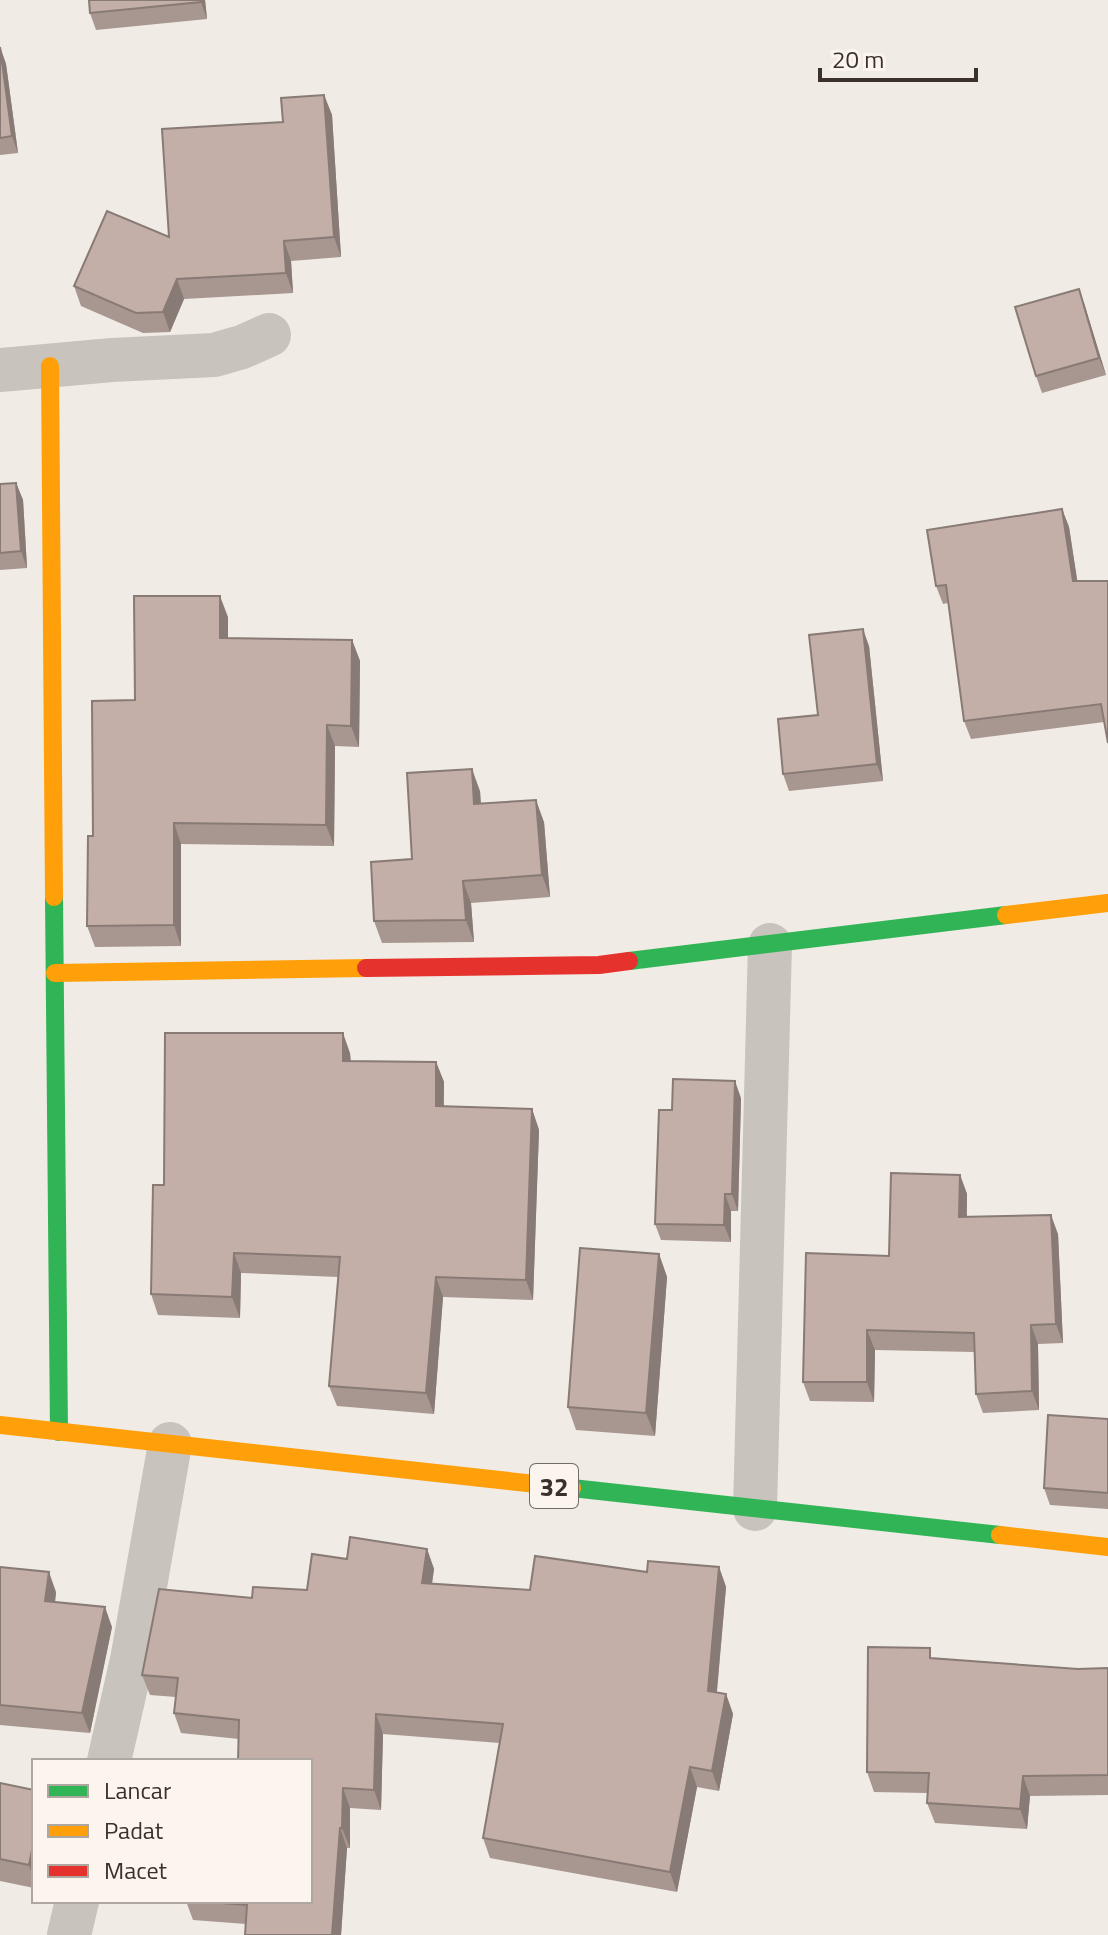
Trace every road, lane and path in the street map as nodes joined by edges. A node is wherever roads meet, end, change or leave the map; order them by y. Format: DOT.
graph roads {
  1 [pos="269,335"];
  2 [pos="50,366"];
  3 [pos="0,370"];
  4 [pos="1108,903"];
  5 [pos="770,945"];
  6 [pos="55,973"];
  7 [pos="0,1425"];
  8 [pos="59,1432"];
  9 [pos="170,1444"];
  10 [pos="755,1509"];
  11 [pos="1108,1547"];
  12 [pos="109,1759"];
  13 [pos="77,1903"];
  14 [pos="69,1935"];
  1 -- 2 [label="street"];
  2 -- 3 [label="street"];
  2 -- 6 [label="main road"];
  4 -- 5 [label="main road"];
  5 -- 6 [label="main road"];
  5 -- 10 [label="street"];
  6 -- 8 [label="main road"];
  7 -- 8 [label="main road, 32"];
  8 -- 9 [label="main road, 32"];
  9 -- 10 [label="main road, 32"];
  9 -- 12 [label="street"];
  10 -- 11 [label="main road, 32"];
  13 -- 14 [label="street"];
}
